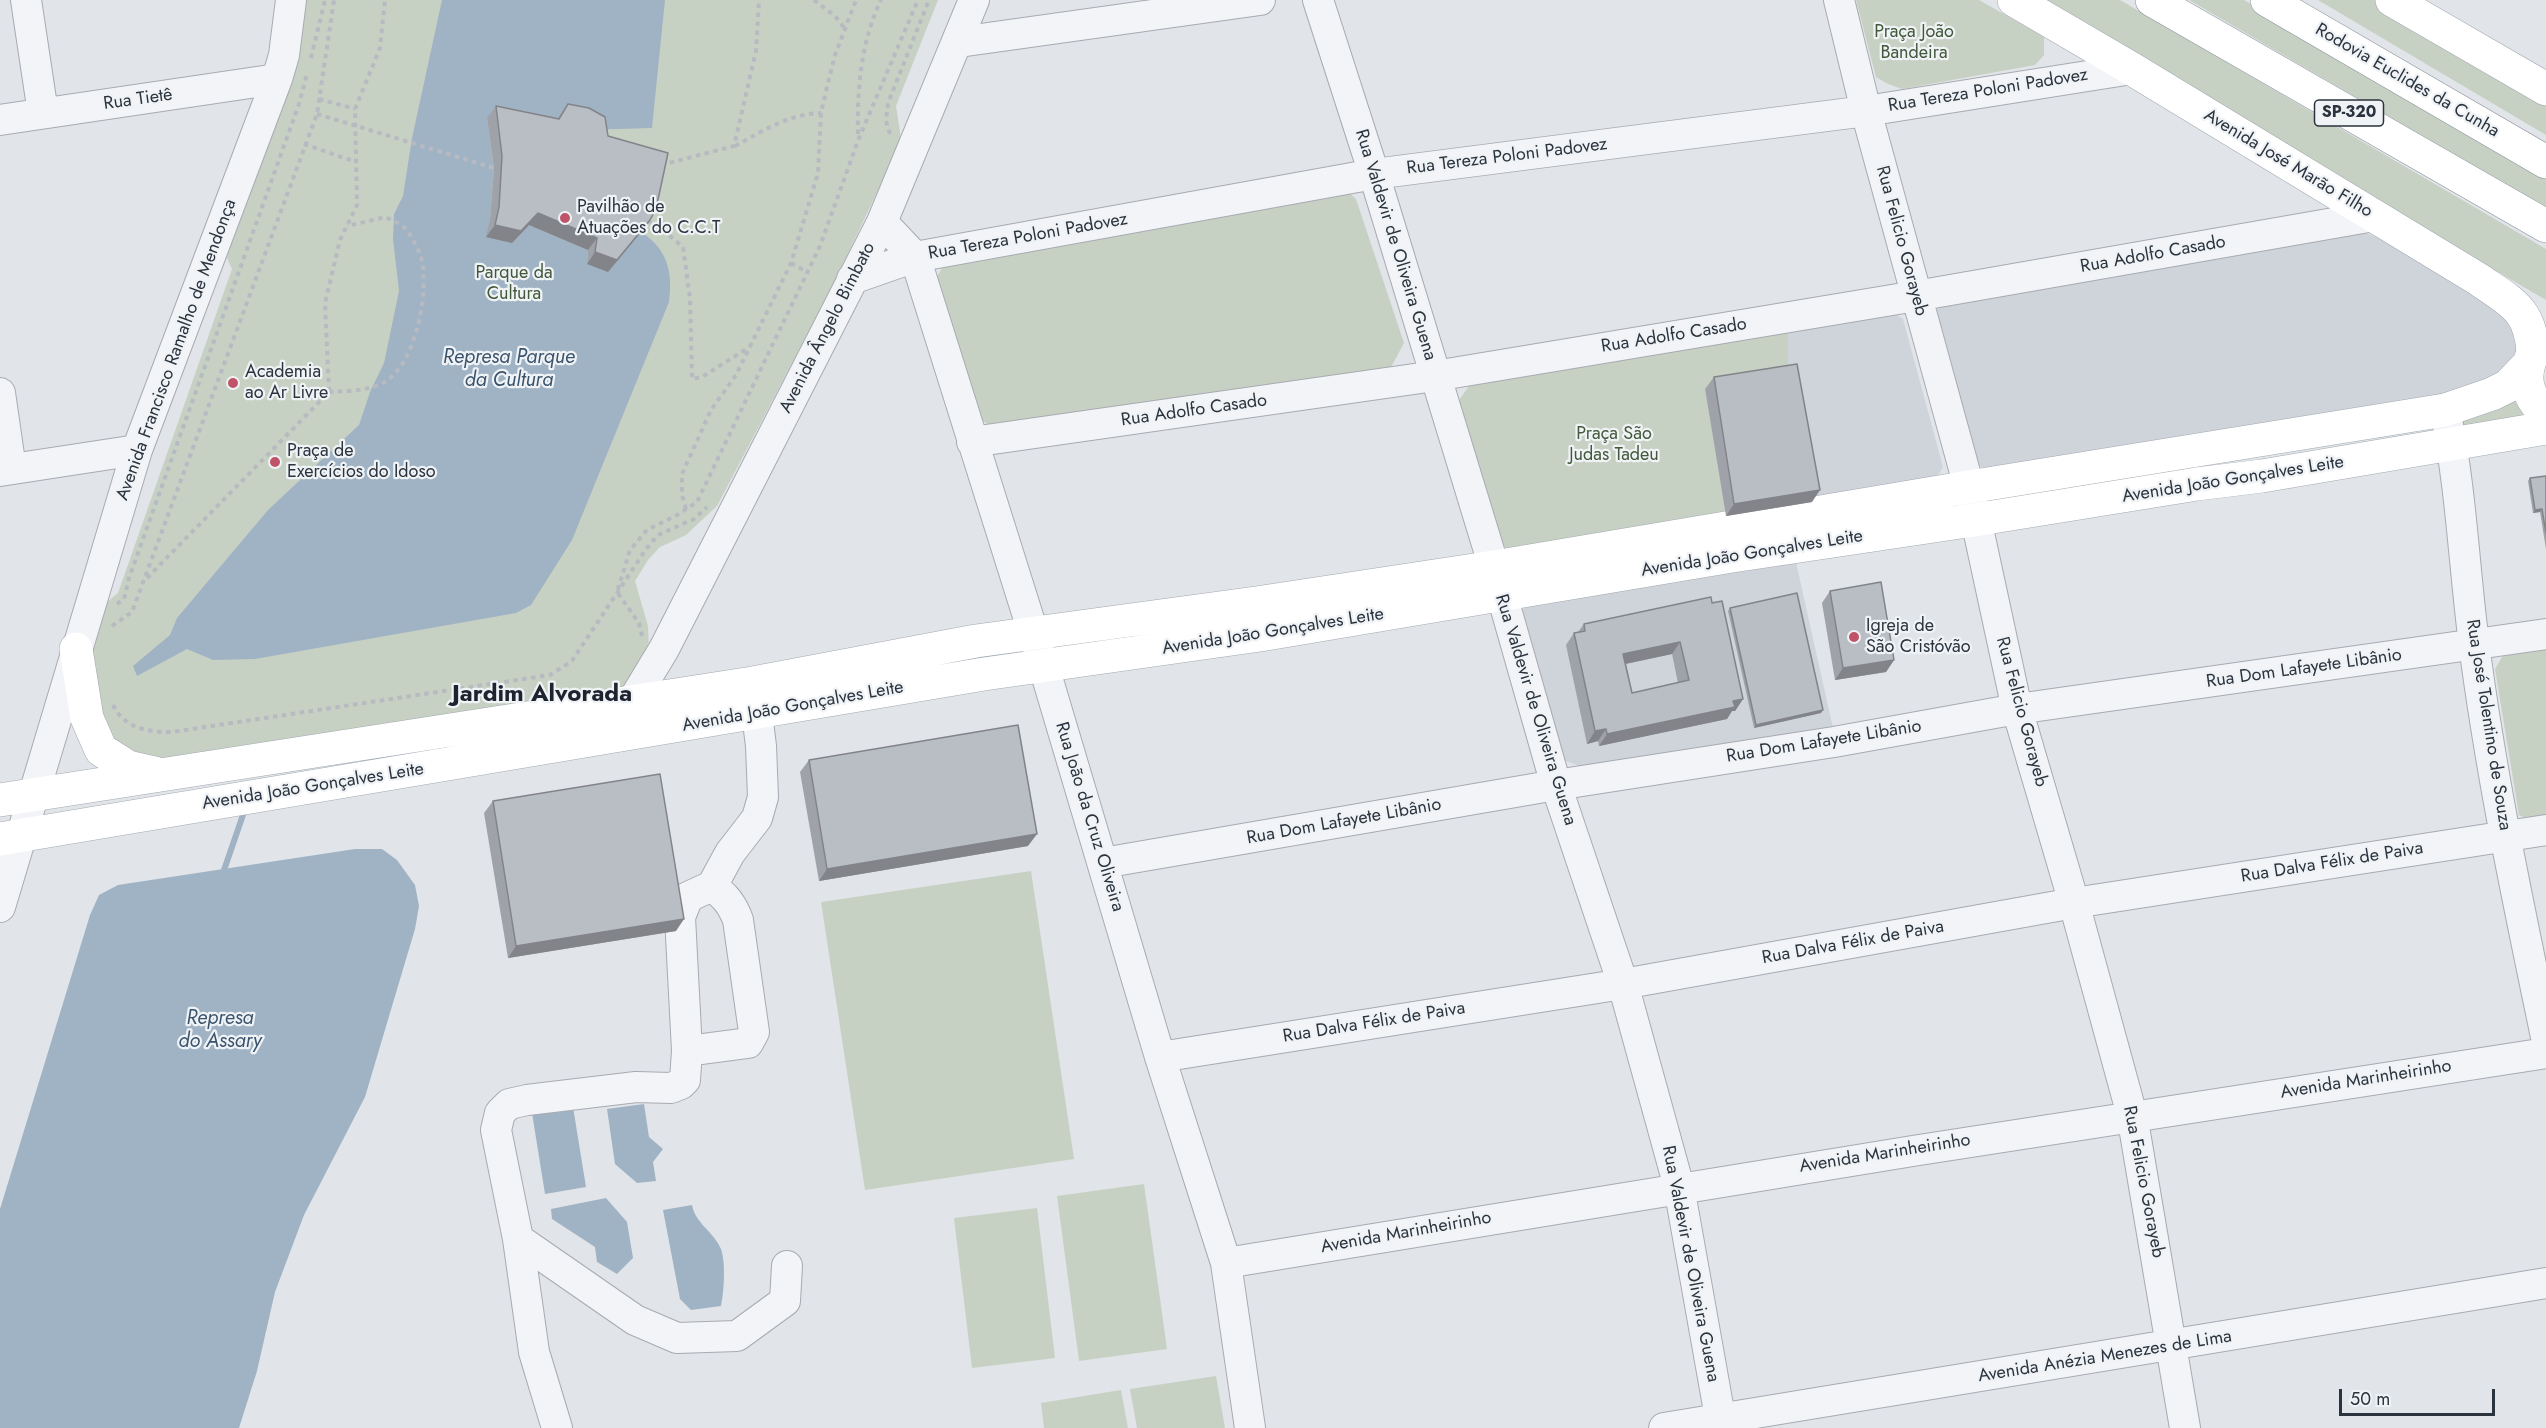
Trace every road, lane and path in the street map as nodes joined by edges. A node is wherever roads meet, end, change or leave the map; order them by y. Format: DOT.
graph roads {
  1 [pos="26,0"];
  2 [pos="291,0"];
  3 [pos="325,0"];
  4 [pos="334,0"];
  5 [pos="385,0"];
  6 [pos="759,0"];
  7 [pos="814,0"];
  8 [pos="856,0"];
  9 [pos="881,0"];
  10 [pos="918,0"];
  11 [pos="929,0"];
  12 [pos="974,0"];
  13 [pos="1260,0"];
  14 [pos="1318,0"];
  15 [pos="1839,0"];
  16 [pos="2014,0"];
  17 [pos="2152,0"];
  18 [pos="2267,0"];
  19 [pos="2392,0"];
  20 [pos="846,30"];
  21 [pos="958,42"];
  22 [pos="2132,69"];
  23 [pos="277,79"];
  24 [pos="2546,89"];
  25 [pos="318,99"];
  26 [pos="356,109"];
  27 [pos="1866,111"];
  28 [pos="821,113"];
  29 [pos="43,114"];
  30 [pos="317,114"];
  31 [pos="0,120"];
  32 [pos="859,138"];
  33 [pos="888,141"];
  34 [pos="304,144"];
  35 [pos="734,146"];
  36 [pos="356,162"];
  37 [pos="2546,162"];
  38 [pos="660,165"];
  39 [pos="494,168"];
  40 [pos="1374,174"];
  41 [pos="2374,216"];
  42 [pos="647,220"];
  43 [pos="882,222"];
  44 [pos="347,226"];
  45 [pos="2546,226"];
  46 [pos="915,257"];
  47 [pos="791,263"];
  48 [pos="807,272"];
  49 [pos="852,279"];
  50 [pos="1916,296"];
  51 [pos="748,348"];
  52 [pos="2536,353"];
  53 [pos="1435,376"];
  54 [pos="329,392"];
  55 [pos="0,393"];
  56 [pos="2445,410"];
  57 [pos="2546,414"];
  58 [pos="2546,428"];
  59 [pos="972,442"];
  60 [pos="2452,446"];
  61 [pos="137,450"];
  62 [pos="2193,451"];
  63 [pos="5,470"];
  64 [pos="2197,484"];
  65 [pos="1969,487"];
  66 [pos="710,499"];
  67 [pos="686,509"];
  68 [pos="1974,520"];
  69 [pos="1729,542"];
  70 [pos="144,581"];
  71 [pos="1497,581"];
  72 [pos="617,592"];
  73 [pos="1256,603"];
  74 [pos="110,609"];
  75 [pos="109,633"];
  76 [pos="1033,633"];
  77 [pos="2546,634"];
  78 [pos="1260,635"];
  79 [pos="976,641"];
  80 [pos="2474,645"];
  81 [pos="652,647"];
  82 [pos="76,648"];
  83 [pos="1044,667"];
  84 [pos="984,674"];
  85 [pos="688,692"];
  86 [pos="111,699"];
  87 [pos="755,699"];
  88 [pos="632,702"];
  89 [pos="2017,709"];
  90 [pos="166,775"];
  91 [pos="1556,785"];
  92 [pos="32,794"];
  93 [pos="0,800"];
  94 [pos="2546,830"];
  95 [pos="2505,836"];
  96 [pos="10,838"];
  97 [pos="1103,863"];
  98 [pos="712,886"];
  99 [pos="2074,903"];
  100 [pos="0,908"];
  101 [pos="1623,984"];
  102 [pos="2546,1037"];
  103 [pos="687,1051"];
  104 [pos="2546,1053"];
  105 [pos="1160,1057"];
  106 [pos="2132,1115"];
  107 [pos="1679,1187"];
  108 [pos="518,1239"];
  109 [pos="1226,1263"];
  110 [pos="787,1266"];
  111 [pos="2546,1283"];
  112 [pos="2173,1346"];
  113 [pos="1721,1424"];
  114 [pos="557,1428"];
  115 [pos="1250,1428"];
  116 [pos="1664,1428"];
  117 [pos="2185,1428"];
  1 -- 29 [label="street"];
  2 -- 23 [label="street, Avenida Francisco Ramalho de Mendonça"];
  3 -- 74 [label="path"];
  4 -- 25 [label="path"];
  5 -- 26 [label="path"];
  6 -- 35 [label="path"];
  7 -- 20 [label="path"];
  8 -- 20 [label="path"];
  9 -- 32 [label="path"];
  10 -- 32 [label="path"];
  11 -- 33 [label="path"];
  12 -- 21 [label="street, Avenida Ângelo Bimbato"];
  13 -- 21 [label="street"];
  14 -- 40 [label="street, Rua Valdevir de Oliveira Guena"];
  15 -- 27 [label="street, Rua Felicio Gorayeb"];
  16 -- 22 [label="main road, Avenida José Marão Filho"];
  17 -- 45 [label="main road, SP-320"];
  18 -- 37 [label="main road, Rodovia Euclides da Cunha"];
  19 -- 24 [label="main road"];
  20 -- 28 [label="path"];
  21 -- 43 [label="street, Avenida Ângelo Bimbato"];
  22 -- 27 [label="street, Rua Tereza Poloni Padovez"];
  22 -- 41 [label="main road, Avenida José Marão Filho"];
  23 -- 29 [label="street, Rua Tietê"];
  23 -- 61 [label="street, Avenida Francisco Ramalho de Mendonça"];
  25 -- 26 [label="path"];
  25 -- 30 [label="path"];
  26 -- 36 [label="path"];
  27 -- 40 [label="street, Rua Tereza Poloni Padovez"];
  27 -- 50 [label="street, Rua Felicio Gorayeb"];
  28 -- 35 [label="path"];
  28 -- 47 [label="path"];
  29 -- 31 [label="street, Rua Tietê"];
  30 -- 34 [label="path"];
  30 -- 39 [label="path, bridge"];
  32 -- 48 [label="path"];
  34 -- 36 [label="path"];
  34 -- 70 [label="path"];
  35 -- 38 [label="path"];
  36 -- 44 [label="path"];
  40 -- 46 [label="street, Rua Tereza Poloni Padovez"];
  40 -- 53 [label="street, Rua Valdevir de Oliveira Guena"];
  41 -- 50 [label="street, Rua Adolfo Casado"];
  41 -- 52 [label="main road, Avenida José Marão Filho"];
  42 -- 51 [label="path"];
  43 -- 46 [label="street, Rua João da Cruz Oliveira"];
  43 -- 49 [label="street, Avenida Ângelo Bimbato"];
  44 -- 54 [label="path"];
  44 -- 54 [label="path"];
  46 -- 49 [label="street, Rua Tereza Poloni Padovez"];
  46 -- 59 [label="street, Rua João da Cruz Oliveira"];
  47 -- 48 [label="path"];
  47 -- 51 [label="path"];
  48 -- 67 [label="path"];
  49 -- 81 [label="street, Avenida Ângelo Bimbato"];
  50 -- 53 [label="street, Rua Adolfo Casado"];
  50 -- 65 [label="street, Rua Felicio Gorayeb"];
  51 -- 67 [label="path"];
  52 -- 56 [label="main road, Avenida João Gonçalves Leite"];
  52 -- 57 [label="main road, Avenida José Marão Filho"];
  53 -- 59 [label="street, Rua Adolfo Casado"];
  53 -- 71 [label="street, Rua Valdevir de Oliveira Guena"];
  54 -- 70 [label="path"];
  55 -- 63 [label="street"];
  56 -- 60 [label="street, Rua José Tolentino de Souza"];
  56 -- 62 [label="main road, Avenida João Gonçalves Leite"];
  58 -- 60 [label="main road, Avenida João Gonçalves Leite"];
  59 -- 76 [label="street, Rua João da Cruz Oliveira"];
  60 -- 64 [label="main road, Avenida João Gonçalves Leite"];
  60 -- 80 [label="street, Rua José Tolentino de Souza"];
  61 -- 63 [label="street"];
  61 -- 82 [label="street, Avenida Francisco Ramalho de Mendonça"];
  62 -- 64 [label="main road"];
  62 -- 65 [label="main road, Avenida João Gonçalves Leite"];
  64 -- 68 [label="main road, Avenida João Gonçalves Leite"];
  65 -- 68 [label="street, Rua Felicio Gorayeb"];
  65 -- 69 [label="main road, Avenida João Gonçalves Leite"];
  66 -- 72 [label="path"];
  67 -- 72 [label="path"];
  68 -- 69 [label="main road, Avenida João Gonçalves Leite"];
  68 -- 89 [label="street, Rua Felicio Gorayeb"];
  69 -- 71 [label="main road, Avenida João Gonçalves Leite"];
  70 -- 75 [label="path"];
  71 -- 73 [label="main road, Avenida João Gonçalves Leite"];
  71 -- 78 [label="main road, Avenida João Gonçalves Leite"];
  71 -- 91 [label="street, Rua Valdevir de Oliveira Guena"];
  72 -- 81 [label="path"];
  72 -- 86 [label="path"];
  73 -- 76 [label="main road, Avenida João Gonçalves Leite"];
  73 -- 78 [label="main road"];
  76 -- 79 [label="main road, Avenida João Gonçalves Leite"];
  76 -- 83 [label="street, Rua João da Cruz Oliveira"];
  77 -- 80 [label="street, Rua Dom Lafayete Libânio"];
  78 -- 83 [label="main road, Avenida João Gonçalves Leite"];
  79 -- 84 [label="main road"];
  79 -- 87 [label="main road, Avenida João Gonçalves Leite"];
  80 -- 89 [label="street, Rua Dom Lafayete Libânio"];
  80 -- 95 [label="street, Rua José Tolentino de Souza"];
  81 -- 85 [label="street"];
  81 -- 88 [label="street, Avenida Ângelo Bimbato"];
  82 -- 90 [label="main road"];
  82 -- 92 [label="street, Avenida Francisco Ramalho de Mendonça"];
  83 -- 84 [label="main road, Avenida João Gonçalves Leite"];
  83 -- 97 [label="street, Rua João da Cruz Oliveira"];
  84 -- 87 [label="main road, Avenida João Gonçalves Leite"];
  85 -- 87 [label="main road, Avenida João Gonçalves Leite"];
  85 -- 88 [label="main road, Avenida João Gonçalves Leite"];
  87 -- 96 [label="main road, Avenida João Gonçalves Leite"];
  87 -- 98 [label="street"];
  88 -- 90 [label="main road, Avenida João Gonçalves Leite"];
  89 -- 91 [label="street, Rua Dom Lafayete Libânio"];
  89 -- 99 [label="street, Rua Felicio Gorayeb"];
  90 -- 92 [label="main road, Avenida João Gonçalves Leite"];
  91 -- 97 [label="street, Rua Dom Lafayete Libânio"];
  91 -- 101 [label="street, Rua Valdevir de Oliveira Guena"];
  92 -- 93 [label="main road, Avenida João Gonçalves Leite"];
  92 -- 96 [label="street, Avenida Francisco Ramalho de Mendonça"];
  94 -- 95 [label="street, Rua Dalva Félix de Paiva"];
  95 -- 99 [label="street, Rua Dalva Félix de Paiva"];
  95 -- 102 [label="street, Rua José Tolentino de Souza"];
  96 -- 100 [label="street, Avenida Francisco Ramalho de Mendonça"];
  97 -- 105 [label="street, Rua João da Cruz Oliveira"];
  98 -- 103 [label="street"];
  98 -- 103 [label="street"];
  99 -- 101 [label="street, Rua Dalva Félix de Paiva"];
  99 -- 106 [label="street, Rua Felicio Gorayeb"];
  101 -- 105 [label="street, Rua Dalva Félix de Paiva"];
  101 -- 107 [label="street, Rua Valdevir de Oliveira Guena"];
  103 -- 108 [label="street"];
  104 -- 106 [label="street, Avenida Marinheirinho"];
  105 -- 109 [label="street, Rua João da Cruz Oliveira"];
  106 -- 107 [label="street, Avenida Marinheirinho"];
  106 -- 112 [label="street, Rua Felicio Gorayeb"];
  107 -- 109 [label="street, Avenida Marinheirinho"];
  107 -- 113 [label="street, Rua Valdevir de Oliveira Guena"];
  108 -- 110 [label="street"];
  108 -- 114 [label="street"];
  109 -- 115 [label="street, Rua João da Cruz Oliveira"];
  111 -- 112 [label="street, Avenida Anézia Menezes de Lima"];
  112 -- 113 [label="street, Avenida Anézia Menezes de Lima"];
  112 -- 117 [label="street, Rua Felicio Gorayeb"];
  113 -- 116 [label="street, Avenida Anézia Menezes de Lima"];
}
